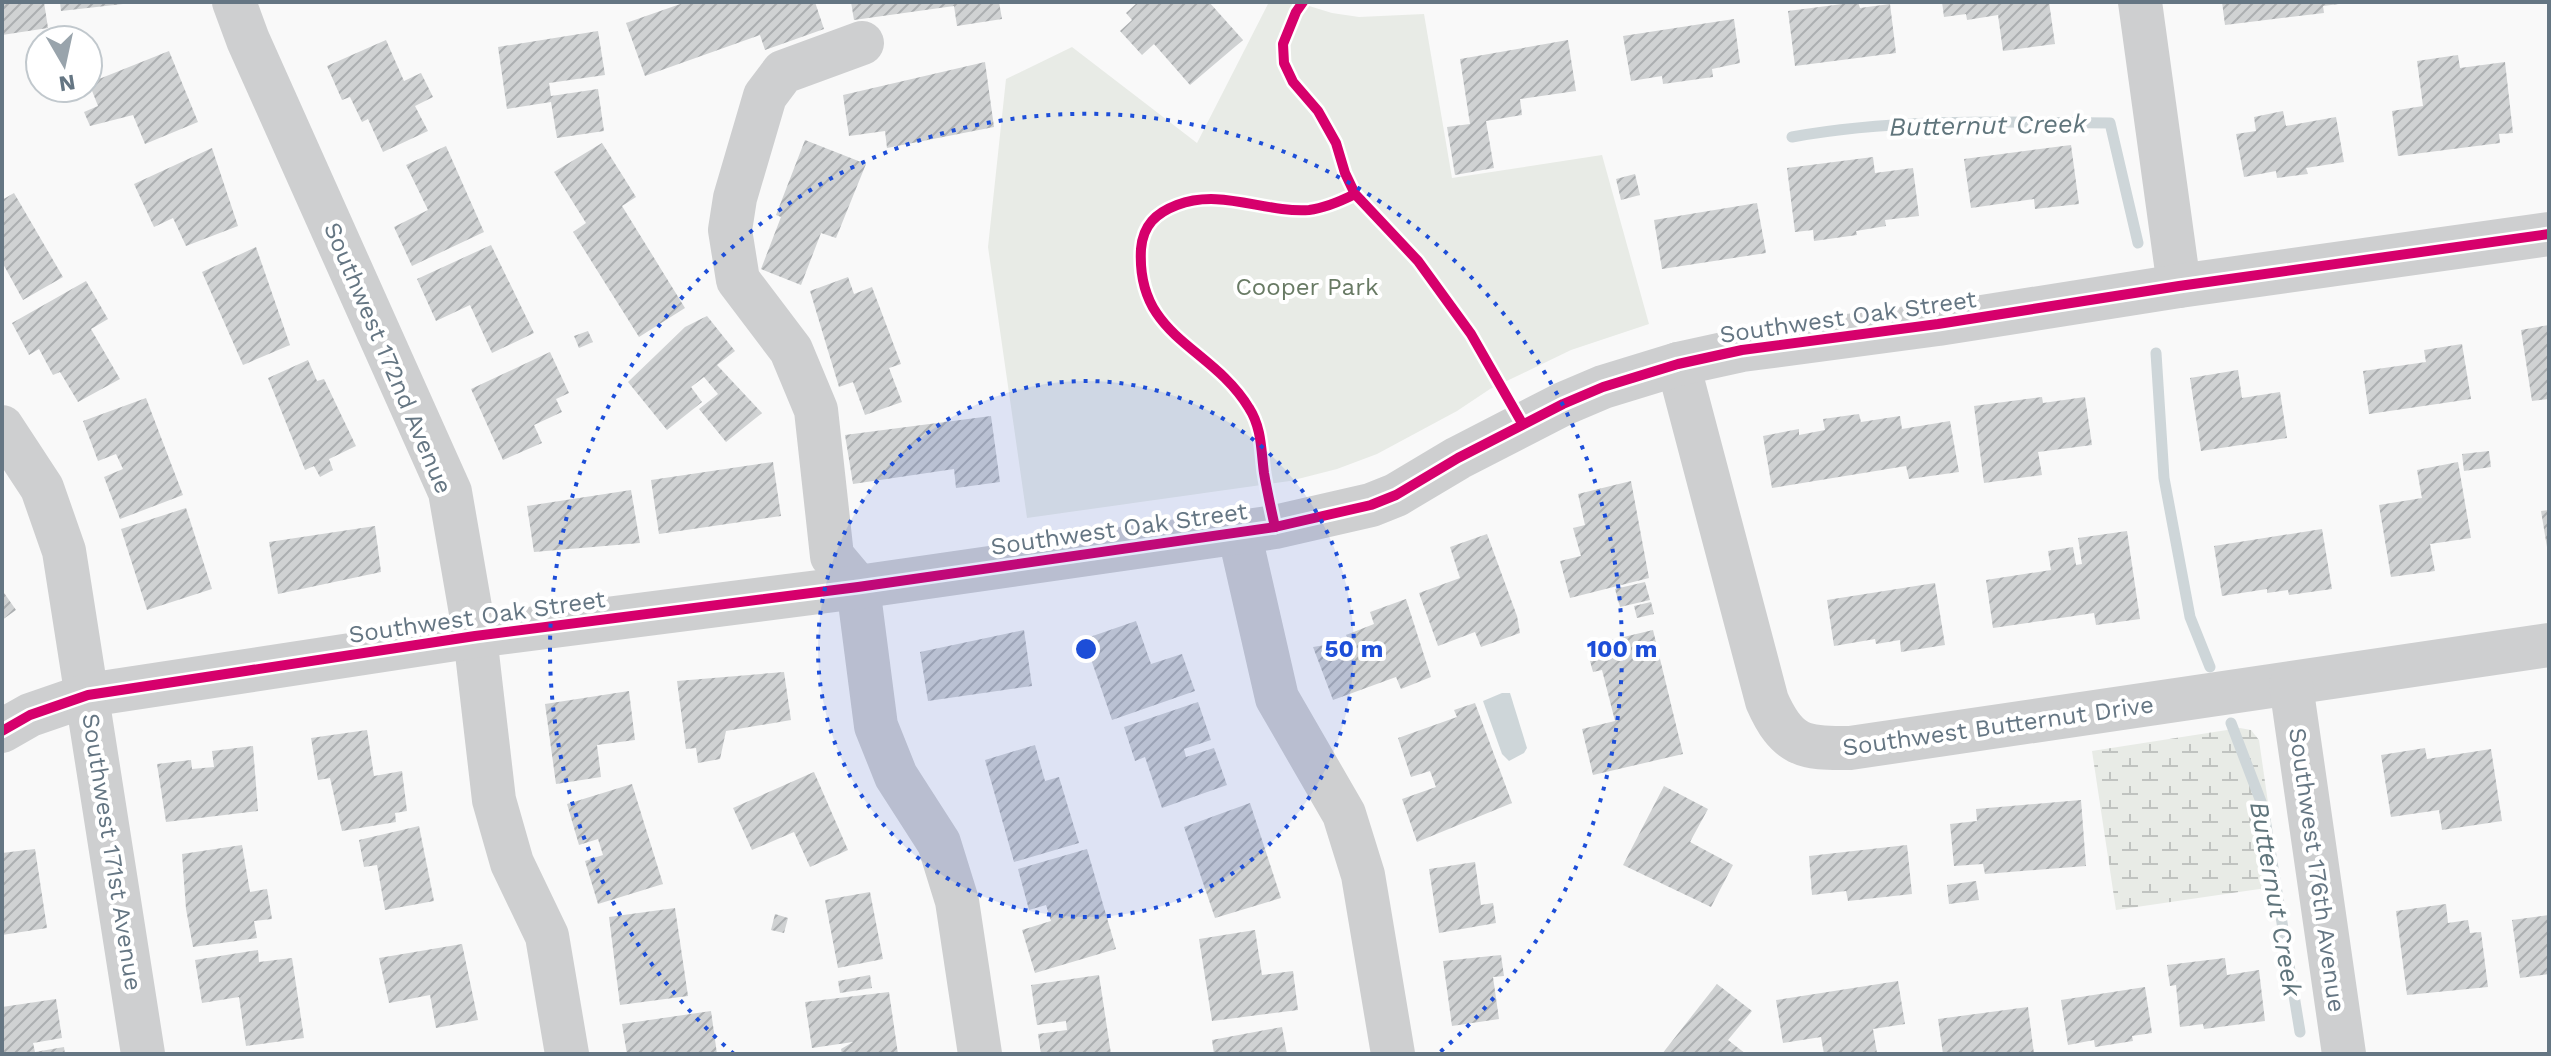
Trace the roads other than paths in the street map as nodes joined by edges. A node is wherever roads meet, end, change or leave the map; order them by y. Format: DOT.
graph roads {
  1 [pos="234,2"];
  2 [pos="2140,2"];
  3 [pos="862,43"];
  4 [pos="2549,234"];
  5 [pos="2179,286"];
  6 [pos="1678,364"];
  7 [pos="2,427"];
  8 [pos="1239,532"];
  9 [pos="858,587"];
  10 [pos="475,636"];
  11 [pos="2549,645"];
  12 [pos="2291,685"];
  13 [pos="88,695"];
  14 [pos="2,731"];
  15 [pos="143,1054"];
  16 [pos="567,1054"];
  17 [pos="980,1054"];
  18 [pos="1393,1054"];
  19 [pos="2344,1054"];
  1 -- 10 [label="street, Southwest 172nd Avenue"];
  2 -- 5 [label="street"];
  3 -- 9 [label="street"];
  4 -- 5 [label="street, Southwest Oak Street"];
  5 -- 6 [label="street, Southwest Oak Street"];
  6 -- 8 [label="street, Southwest Oak Street"];
  6 -- 12 [label="street, Southwest Butternut Drive"];
  7 -- 13 [label="street, Southwest 171st Avenue"];
  8 -- 9 [label="street, Southwest Oak Street"];
  8 -- 18 [label="street"];
  9 -- 10 [label="street, Southwest Oak Street"];
  9 -- 17 [label="street"];
  10 -- 13 [label="street, Southwest Oak Street"];
  10 -- 16 [label="street, Southwest 172nd Avenue"];
  11 -- 12 [label="street, Southwest Butternut Drive"];
  12 -- 19 [label="street, Southwest 176th Avenue"];
  13 -- 14 [label="street, Southwest Oak Street"];
  13 -- 15 [label="street, Southwest 171st Avenue"];
}
